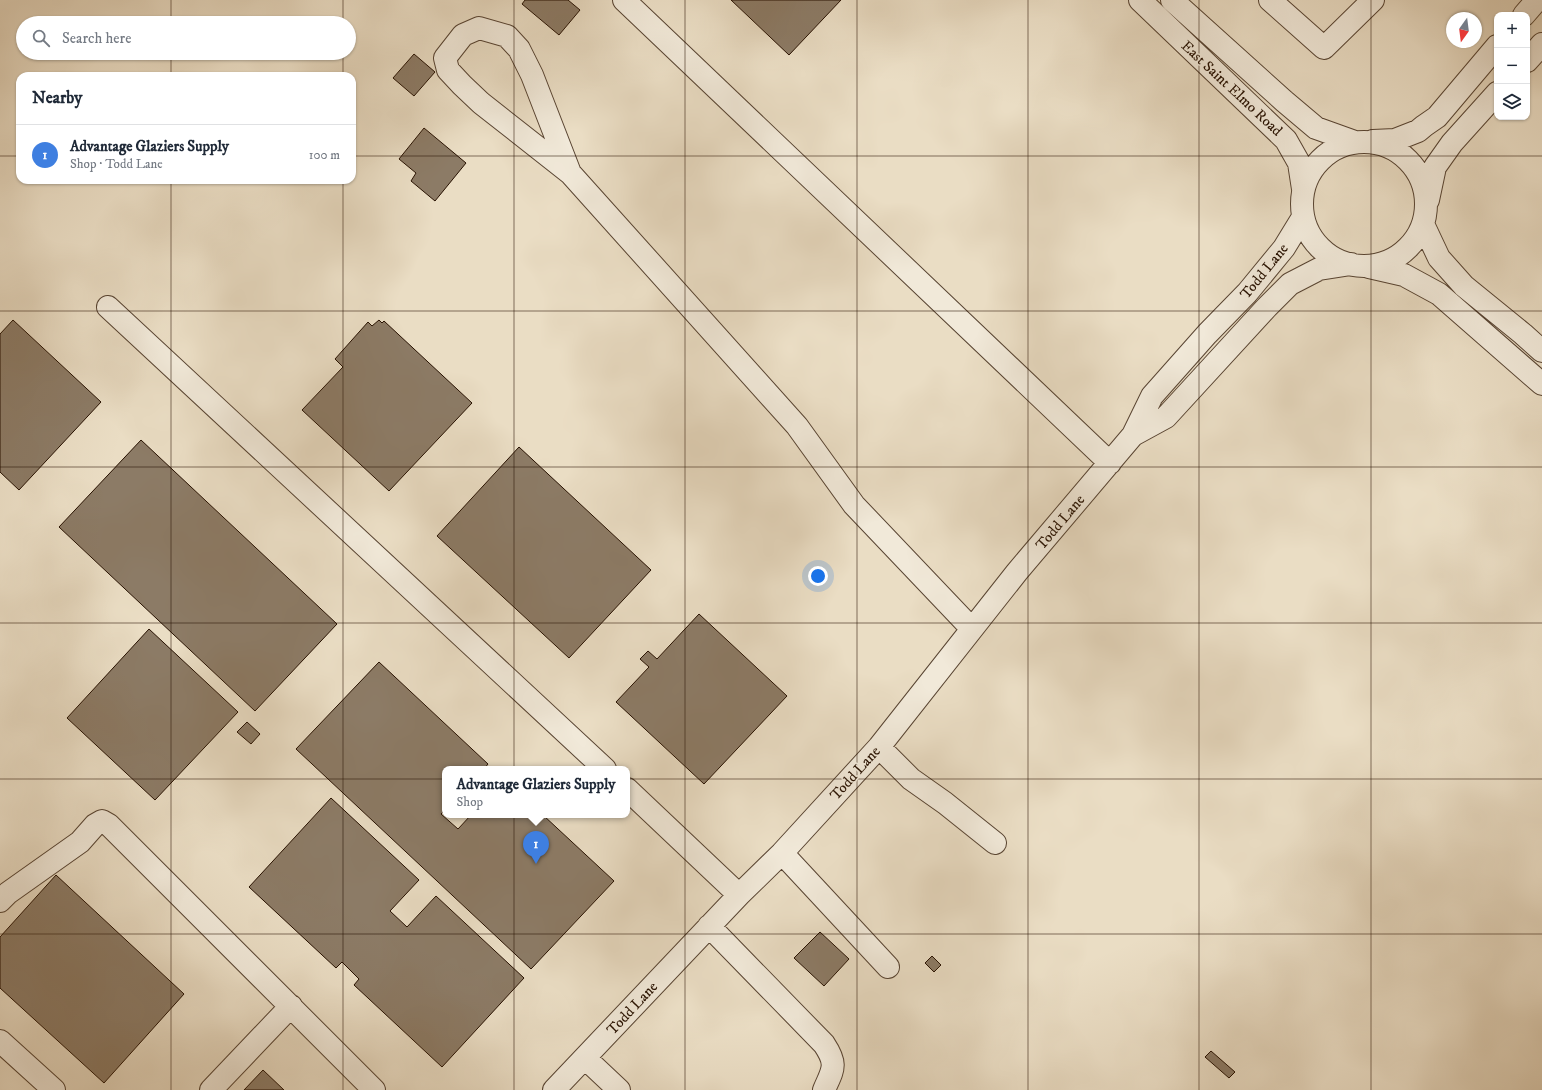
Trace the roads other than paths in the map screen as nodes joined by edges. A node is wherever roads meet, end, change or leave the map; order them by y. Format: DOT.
graph roads {
  1 [pos="624,0"];
  2 [pos="1140,0"];
  3 [pos="1270,0"];
  4 [pos="1373,0"];
  5 [pos="1537,0"];
  6 [pos="1180,3"];
  7 [pos="1527,12"];
  8 [pos="1542,44"];
  9 [pos="1495,48"];
  10 [pos="1530,58"];
  11 [pos="1494,96"];
  12 [pos="1363,142"];
  13 [pos="570,173"];
  14 [pos="1303,189"];
  15 [pos="1303,217"];
  16 [pos="1424,217"];
  17 [pos="1358,265"];
  18 [pos="108,307"];
  19 [pos="1542,351"];
  20 [pos="1542,384"];
  21 [pos="1133,435"];
  22 [pos="1110,463"];
  23 [pos="972,629"];
  24 [pos="879,748"];
  25 [pos="602,766"];
  26 [pos="630,792"];
  27 [pos="996,843"];
  28 [pos="782,853"];
  29 [pos="739,895"];
  30 [pos="0,901"];
  31 [pos="709,926"];
  32 [pos="888,967"];
  33 [pos="291,1006"];
  34 [pos="0,1040"];
  35 [pos="585,1058"];
  36 [pos="54,1090"];
  37 [pos="211,1090"];
  38 [pos="374,1090"];
  39 [pos="554,1090"];
  40 [pos="619,1090"];
  41 [pos="824,1090"];
  1 -- 22 [label="street"];
  2 -- 14 [label="street, East Saint Elmo Road"];
  3 -- 4 [label="street"];
  5 -- 7 [label="street"];
  6 -- 12 [label="street, East Saint Elmo Road"];
  8 -- 10 [label="street"];
  9 -- 12 [label="street"];
  11 -- 16 [label="street"];
  12 -- 14 [label="street"];
  12 -- 16 [label="street"];
  13 -- 13 [label="street"];
  13 -- 23 [label="street"];
  14 -- 15 [label="street"];
  15 -- 17 [label="street"];
  15 -- 21 [label="street, Todd Lane"];
  16 -- 17 [label="street"];
  16 -- 19 [label="street"];
  17 -- 20 [label="street"];
  17 -- 21 [label="street, Todd Lane"];
  18 -- 25 [label="street"];
  21 -- 22 [label="street, Todd Lane"];
  22 -- 23 [label="street, Todd Lane"];
  23 -- 24 [label="street, Todd Lane"];
  24 -- 27 [label="street"];
  24 -- 28 [label="street, Todd Lane"];
  26 -- 29 [label="street"];
  28 -- 29 [label="street, Todd Lane"];
  28 -- 32 [label="street"];
  29 -- 31 [label="street, Todd Lane"];
  30 -- 33 [label="street"];
  31 -- 35 [label="street, Todd Lane"];
  31 -- 41 [label="street"];
  33 -- 37 [label="street"];
  33 -- 38 [label="street"];
  34 -- 36 [label="street"];
  35 -- 39 [label="street, Todd Lane"];
  35 -- 40 [label="street"];
}
